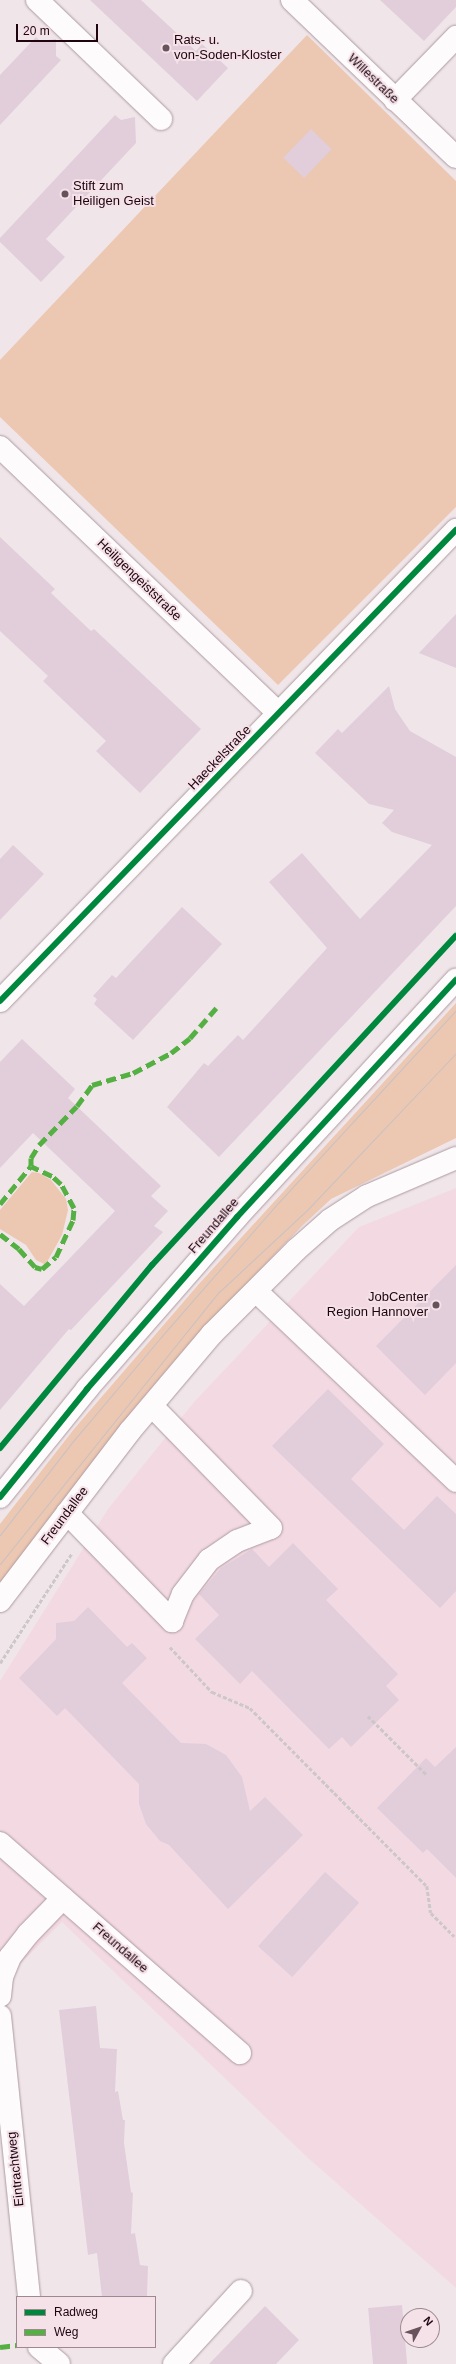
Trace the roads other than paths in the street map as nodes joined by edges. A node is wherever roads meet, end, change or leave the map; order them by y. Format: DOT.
graph roads {
  1 [pos="37,0"];
  2 [pos="292,0"];
  3 [pos="456,37"];
  4 [pos="395,100"];
  5 [pos="160,119"];
  6 [pos="456,157"];
  7 [pos="0,447"];
  8 [pos="456,530"];
  9 [pos="278,713"];
  10 [pos="456,980"];
  11 [pos="0,1001"];
  12 [pos="456,1158"];
  13 [pos="256,1291"];
  14 [pos="152,1406"];
  15 [pos="456,1482"];
  16 [pos="0,1497"];
  17 [pos="67,1513"];
  18 [pos="0,1601"];
  19 [pos="0,1843"];
  20 [pos="63,1898"];
  21 [pos="0,1996"];
  22 [pos="0,2016"];
  23 [pos="240,2053"];
  24 [pos="241,2291"];
  25 [pos="29,2296"];
  26 [pos="40,2348"];
  27 [pos="59,2364"];
  28 [pos="174,2364"];
  1 -- 5 [label="street"];
  2 -- 4 [label="street, Willestraße"];
  3 -- 4 [label="street"];
  4 -- 6 [label="street, Willestraße"];
  7 -- 9 [label="street, Heiligengeiststraße"];
  8 -- 9 [label="street, Haeckelstraße"];
  9 -- 11 [label="street, Haeckelstraße"];
  10 -- 16 [label="street, Freundallee"];
  12 -- 13 [label="street, Freundallee"];
  13 -- 14 [label="street, Freundallee"];
  13 -- 15 [label="street"];
  14 -- 17 [label="street, Freundallee"];
  14 -- 17 [label="street"];
  17 -- 18 [label="street, Freundallee"];
  19 -- 20 [label="street, Freundallee"];
  20 -- 21 [label="street"];
  20 -- 23 [label="street, Freundallee"];
  22 -- 25 [label="street, Eintrachtweg"];
  24 -- 28 [label="street"];
  26 -- 27 [label="street"];
}
